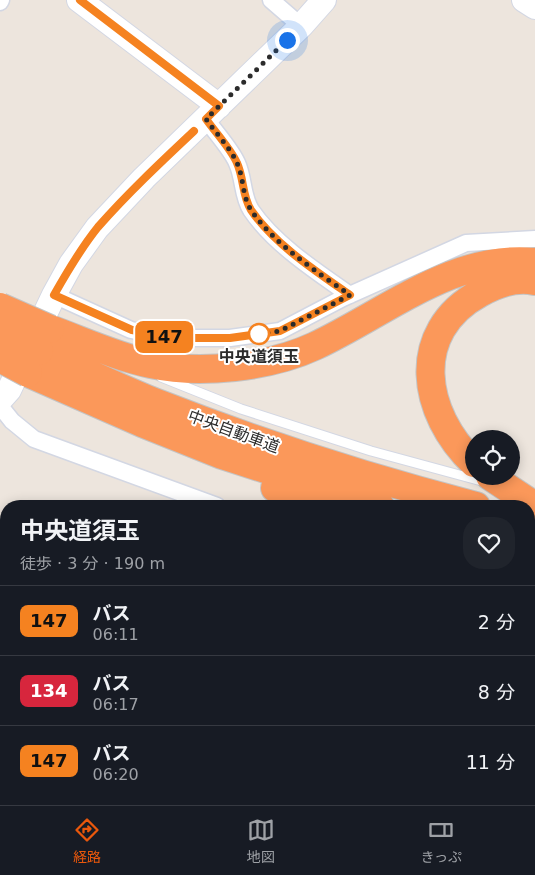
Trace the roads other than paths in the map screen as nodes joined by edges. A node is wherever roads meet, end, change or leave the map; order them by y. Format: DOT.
graph roads {
  1 [pos="80,0"];
  2 [pos="271,0"];
  3 [pos="324,0"];
  4 [pos="524,0"];
  5 [pos="535,7"];
  6 [pos="301,26"];
  7 [pos="213,113"];
  8 [pos="535,239"];
  9 [pos="535,262"];
  10 [pos="535,281"];
  11 [pos="54,295"];
  12 [pos="350,295"];
  13 [pos="0,307"];
  14 [pos="0,332"];
  15 [pos="39,351"];
  16 [pos="127,357"];
  17 [pos="0,358"];
  18 [pos="0,400"];
  19 [pos="0,406"];
  20 [pos="465,454"];
  21 [pos="222,455"];
  22 [pos="465,474"];
  23 [pos="503,485"];
  24 [pos="201,500"];
  25 [pos="298,500"];
  26 [pos="361,500"];
  27 [pos="453,500"];
  28 [pos="526,500"];
  1 -- 7 [label="street"];
  2 -- 6 [label="street"];
  3 -- 6 [label="street"];
  4 -- 5 [label="street"];
  6 -- 7 [label="street"];
  7 -- 11 [label="street"];
  7 -- 12 [label="street"];
  8 -- 12 [label="street"];
  9 -- 16 [label="highway"];
  10 -- 20 [label="highway"];
  11 -- 12 [label="street"];
  11 -- 18 [label="street"];
  13 -- 15 [label="highway, bridge"];
  14 -- 15 [label="highway, 中央自動車道, bridge"];
  15 -- 16 [label="highway"];
  15 -- 17 [label="highway, 中央自動車道, bridge"];
  15 -- 21 [label="highway, 中央自動車道"];
  15 -- 27 [label="highway, 中央自動車道"];
  16 -- 22 [label="lane"];
  19 -- 24 [label="street"];
  21 -- 25 [label="highway"];
  21 -- 26 [label="highway, 中央自動車道"];
  23 -- 28 [label="highway"];
}
